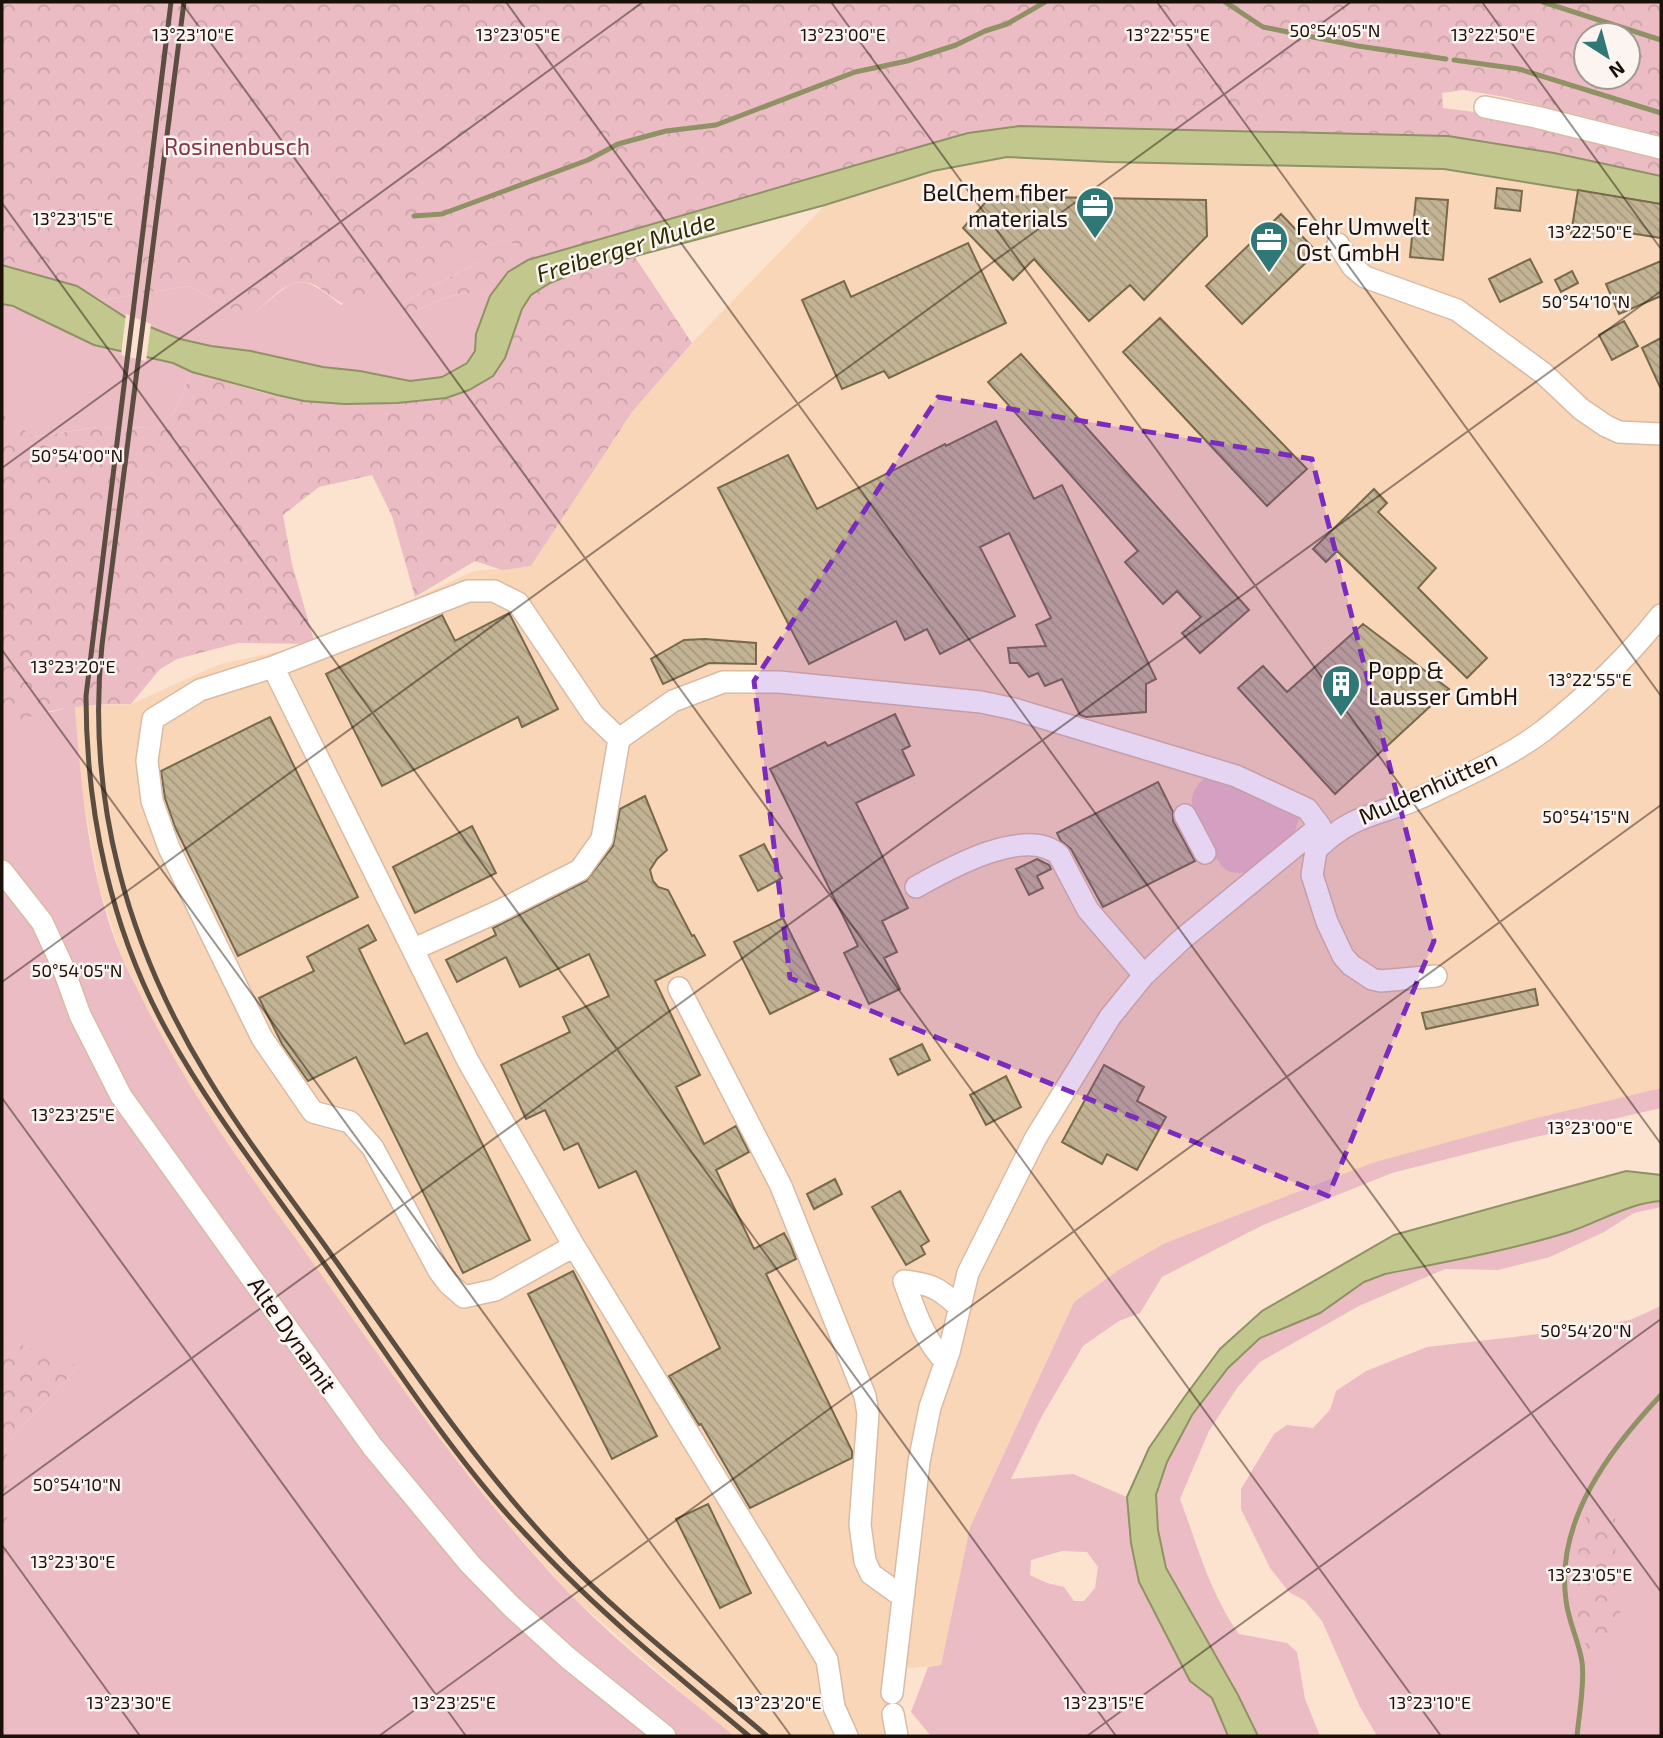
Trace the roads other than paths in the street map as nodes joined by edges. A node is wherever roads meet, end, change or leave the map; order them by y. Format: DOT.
graph roads {
  1 [pos="1485,107"];
  2 [pos="1661,148"];
  3 [pos="1338,244"];
  4 [pos="1661,434"];
  5 [pos="1661,615"];
  6 [pos="272,667"];
  7 [pos="619,739"];
  8 [pos="1185,815"];
  9 [pos="1320,826"];
  10 [pos="1318,848"];
  11 [pos="1205,853"];
  12 [pos="2,871"];
  13 [pos="916,887"];
  14 [pos="1327,922"];
  15 [pos="1318,948"];
  16 [pos="414,950"];
  17 [pos="1144,975"];
  18 [pos="1436,976"];
  19 [pos="679,988"];
  20 [pos="575,1246"];
  21 [pos="958,1306"];
  22 [pos="946,1362"];
  23 [pos="904,1592"];
  24 [pos="665,1736"];
  25 [pos="847,1736"];
  26 [pos="897,1736"];
  1 -- 2 [label="street"];
  3 -- 4 [label="street"];
  5 -- 10 [label="street, Muldenhütten"];
  6 -- 7 [label="street"];
  6 -- 16 [label="street"];
  6 -- 20 [label="street"];
  7 -- 9 [label="street"];
  7 -- 16 [label="street"];
  8 -- 11 [label="street"];
  9 -- 10 [label="street"];
  9 -- 17 [label="street"];
  10 -- 14 [label="street"];
  12 -- 24 [label="street, Alte Dynamit"];
  13 -- 17 [label="street"];
  14 -- 15 [label="street"];
  14 -- 18 [label="street"];
  16 -- 20 [label="street"];
  17 -- 21 [label="street"];
  19 -- 23 [label="street"];
  20 -- 25 [label="street"];
  21 -- 22 [label="street"];
  21 -- 22 [label="street"];
  22 -- 23 [label="street"];
  23 -- 26 [label="street"];
}
